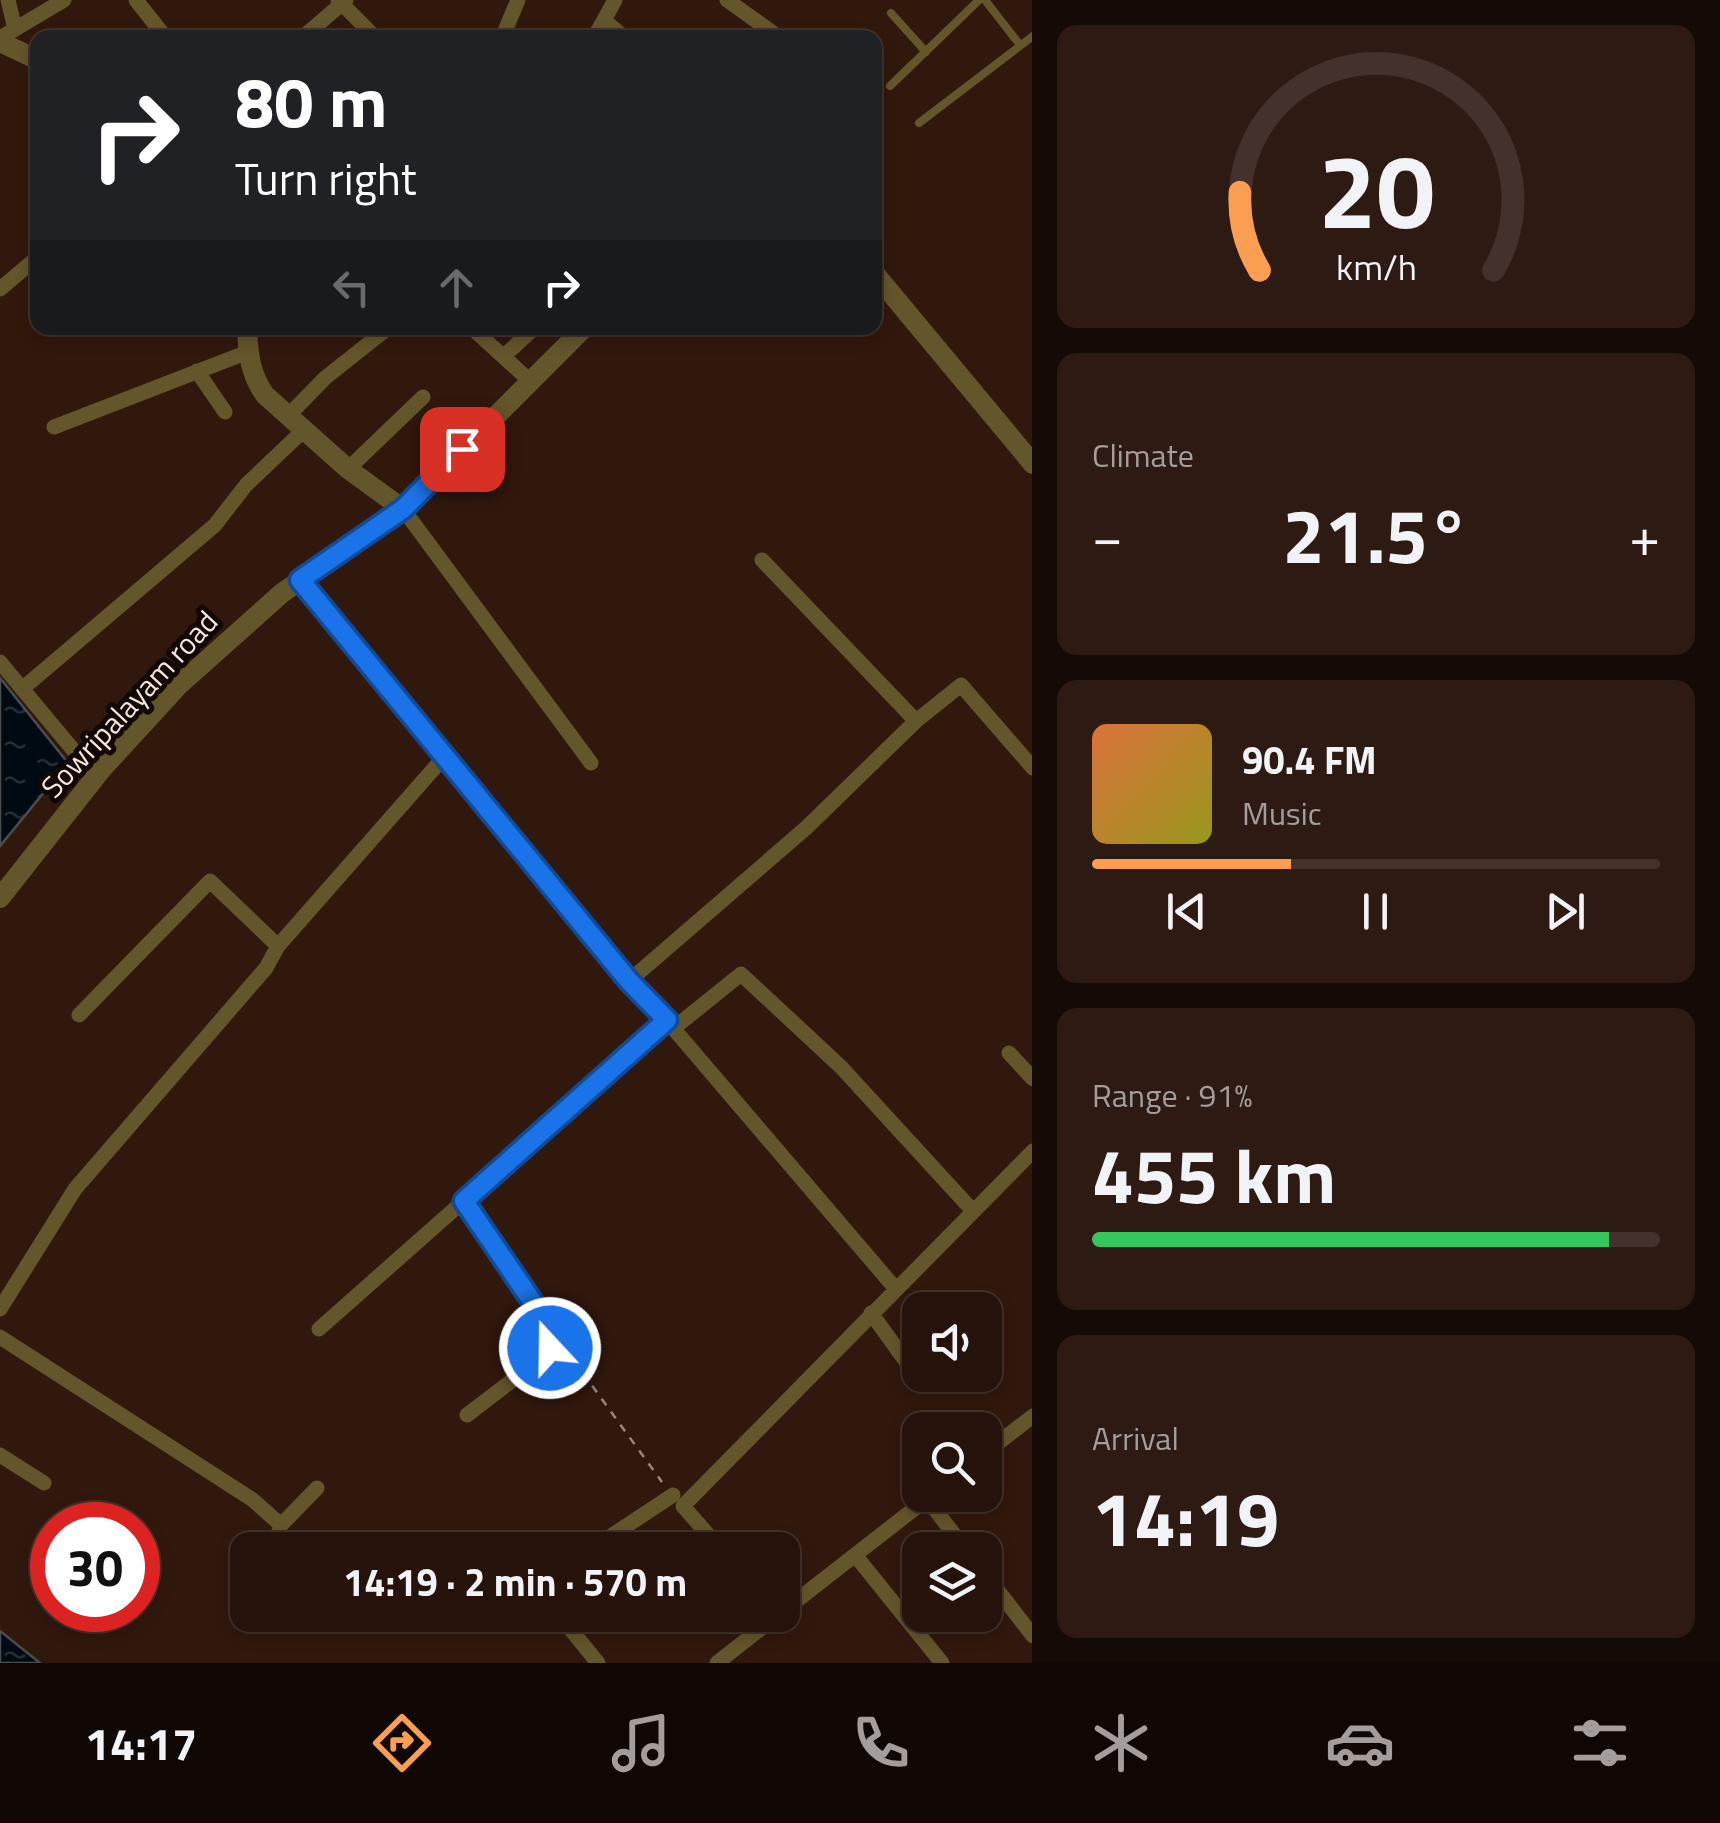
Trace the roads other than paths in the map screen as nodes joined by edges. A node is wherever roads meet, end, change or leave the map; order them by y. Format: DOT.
graph roads {
  1 [pos="8,0"];
  2 [pos="64,0"];
  3 [pos="136,0"];
  4 [pos="518,0"];
  5 [pos="615,0"];
  6 [pos="727,0"];
  7 [pos="982,0"];
  8 [pos="342,1"];
  9 [pos="890,13"];
  10 [pos="605,21"];
  11 [pos="160,30"];
  12 [pos="311,30"];
  13 [pos="369,30"];
  14 [pos="505,30"];
  15 [pos="599,30"];
  16 [pos="616,30"];
  17 [pos="769,30"];
  18 [pos="5,36"];
  19 [pos="1032,36"];
  20 [pos="1020,45"];
  21 [pos="926,52"];
  22 [pos="30,54"];
  23 [pos="890,86"];
  24 [pos="919,123"];
  25 [pos="30,265"];
  26 [pos="882,282"];
  27 [pos="0,289"];
  28 [pos="247,335"];
  29 [pos="379,335"];
  30 [pos="480,335"];
  31 [pos="526,335"];
  32 [pos="577,335"];
  33 [pos="248,352"];
  34 [pos="504,356"];
  35 [pos="197,371"];
  36 [pos="530,382"];
  37 [pos="424,396"];
  38 [pos="225,412"];
  39 [pos="297,422"];
  40 [pos="54,427"];
  41 [pos="1032,464"];
  42 [pos="348,469"];
  43 [pos="403,509"];
  44 [pos="762,560"];
  45 [pos="300,580"];
  46 [pos="0,662"];
  47 [pos="22,689"];
  48 [pos="916,720"];
  49 [pos="446,756"];
  50 [pos="591,763"];
  51 [pos="1032,768"];
  52 [pos="96,776"];
  53 [pos="0,898"];
  54 [pos="278,946"];
  55 [pos="629,981"];
  56 [pos="79,1015"];
  57 [pos="670,1024"];
  58 [pos="1009,1053"];
  59 [pos="1032,1078"];
  60 [pos="1032,1152"];
  61 [pos="464,1201"];
  62 [pos="973,1210"];
  63 [pos="896,1288"];
  64 [pos="0,1309"];
  65 [pos="871,1313"];
  66 [pos="319,1329"];
  67 [pos="0,1337"];
  68 [pos="902,1356"];
  69 [pos="467,1414"];
  70 [pos="1032,1416"];
  71 [pos="1002,1440"];
  72 [pos="0,1455"];
  73 [pos="44,1483"];
  74 [pos="317,1488"];
  75 [pos="674,1495"];
  76 [pos="910,1512"];
  77 [pos="281,1525"];
  78 [pos="279,1532"];
  79 [pos="617,1532"];
  80 [pos="705,1532"];
  81 [pos="855,1554"];
  82 [pos="1002,1596"];
  83 [pos="800,1597"];
  84 [pos="573,1632"];
  85 [pos="756,1632"];
  86 [pos="1032,1636"];
  87 [pos="598,1663"];
  88 [pos="717,1663"];
  89 [pos="942,1663"];
  1 -- 18 [label="street"];
  2 -- 18 [label="street"];
  3 -- 11 [label="street"];
  4 -- 14 [label="street"];
  5 -- 10 [label="street"];
  6 -- 17 [label="street"];
  7 -- 20 [label="lane"];
  7 -- 21 [label="lane"];
  8 -- 12 [label="street"];
  8 -- 13 [label="street"];
  9 -- 21 [label="lane"];
  10 -- 15 [label="street"];
  10 -- 16 [label="street"];
  18 -- 22 [label="street"];
  19 -- 20 [label="lane"];
  20 -- 24 [label="lane"];
  21 -- 23 [label="lane"];
  25 -- 27 [label="street"];
  26 -- 41 [label="street"];
  28 -- 33 [label="street"];
  29 -- 39 [label="street"];
  30 -- 34 [label="street"];
  31 -- 34 [label="street"];
  32 -- 36 [label="street, Sowripalayam road"];
  33 -- 35 [label="street"];
  33 -- 39 [label="street"];
  34 -- 36 [label="street"];
  35 -- 38 [label="street"];
  35 -- 40 [label="street"];
  36 -- 43 [label="street, Sowripalayam road"];
  37 -- 42 [label="street"];
  39 -- 42 [label="street"];
  39 -- 47 [label="street"];
  42 -- 43 [label="street"];
  43 -- 45 [label="street, Sowripalayam road"];
  43 -- 50 [label="street"];
  44 -- 48 [label="street"];
  45 -- 49 [label="street"];
  45 -- 52 [label="street, Sowripalayam road"];
  46 -- 47 [label="street"];
  47 -- 52 [label="street"];
  48 -- 51 [label="street"];
  48 -- 55 [label="street"];
  49 -- 54 [label="street"];
  49 -- 55 [label="street"];
  52 -- 53 [label="street, Sowripalayam road"];
  54 -- 56 [label="street"];
  54 -- 64 [label="street"];
  55 -- 57 [label="street"];
  57 -- 61 [label="street"];
  57 -- 62 [label="street"];
  57 -- 63 [label="street"];
  58 -- 59 [label="street"];
  60 -- 62 [label="street"];
  61 -- 66 [label="street"];
  61 -- 69 [label="street"];
  62 -- 63 [label="street"];
  63 -- 65 [label="street"];
  65 -- 68 [label="street"];
  65 -- 80 [label="street"];
  67 -- 77 [label="street"];
  70 -- 71 [label="street"];
  72 -- 73 [label="street"];
  74 -- 77 [label="street"];
  75 -- 79 [label="street"];
  76 -- 81 [label="street"];
  77 -- 78 [label="street"];
  81 -- 83 [label="street"];
  81 -- 89 [label="street"];
  82 -- 86 [label="street"];
  84 -- 87 [label="street"];
  85 -- 88 [label="street"];
}
